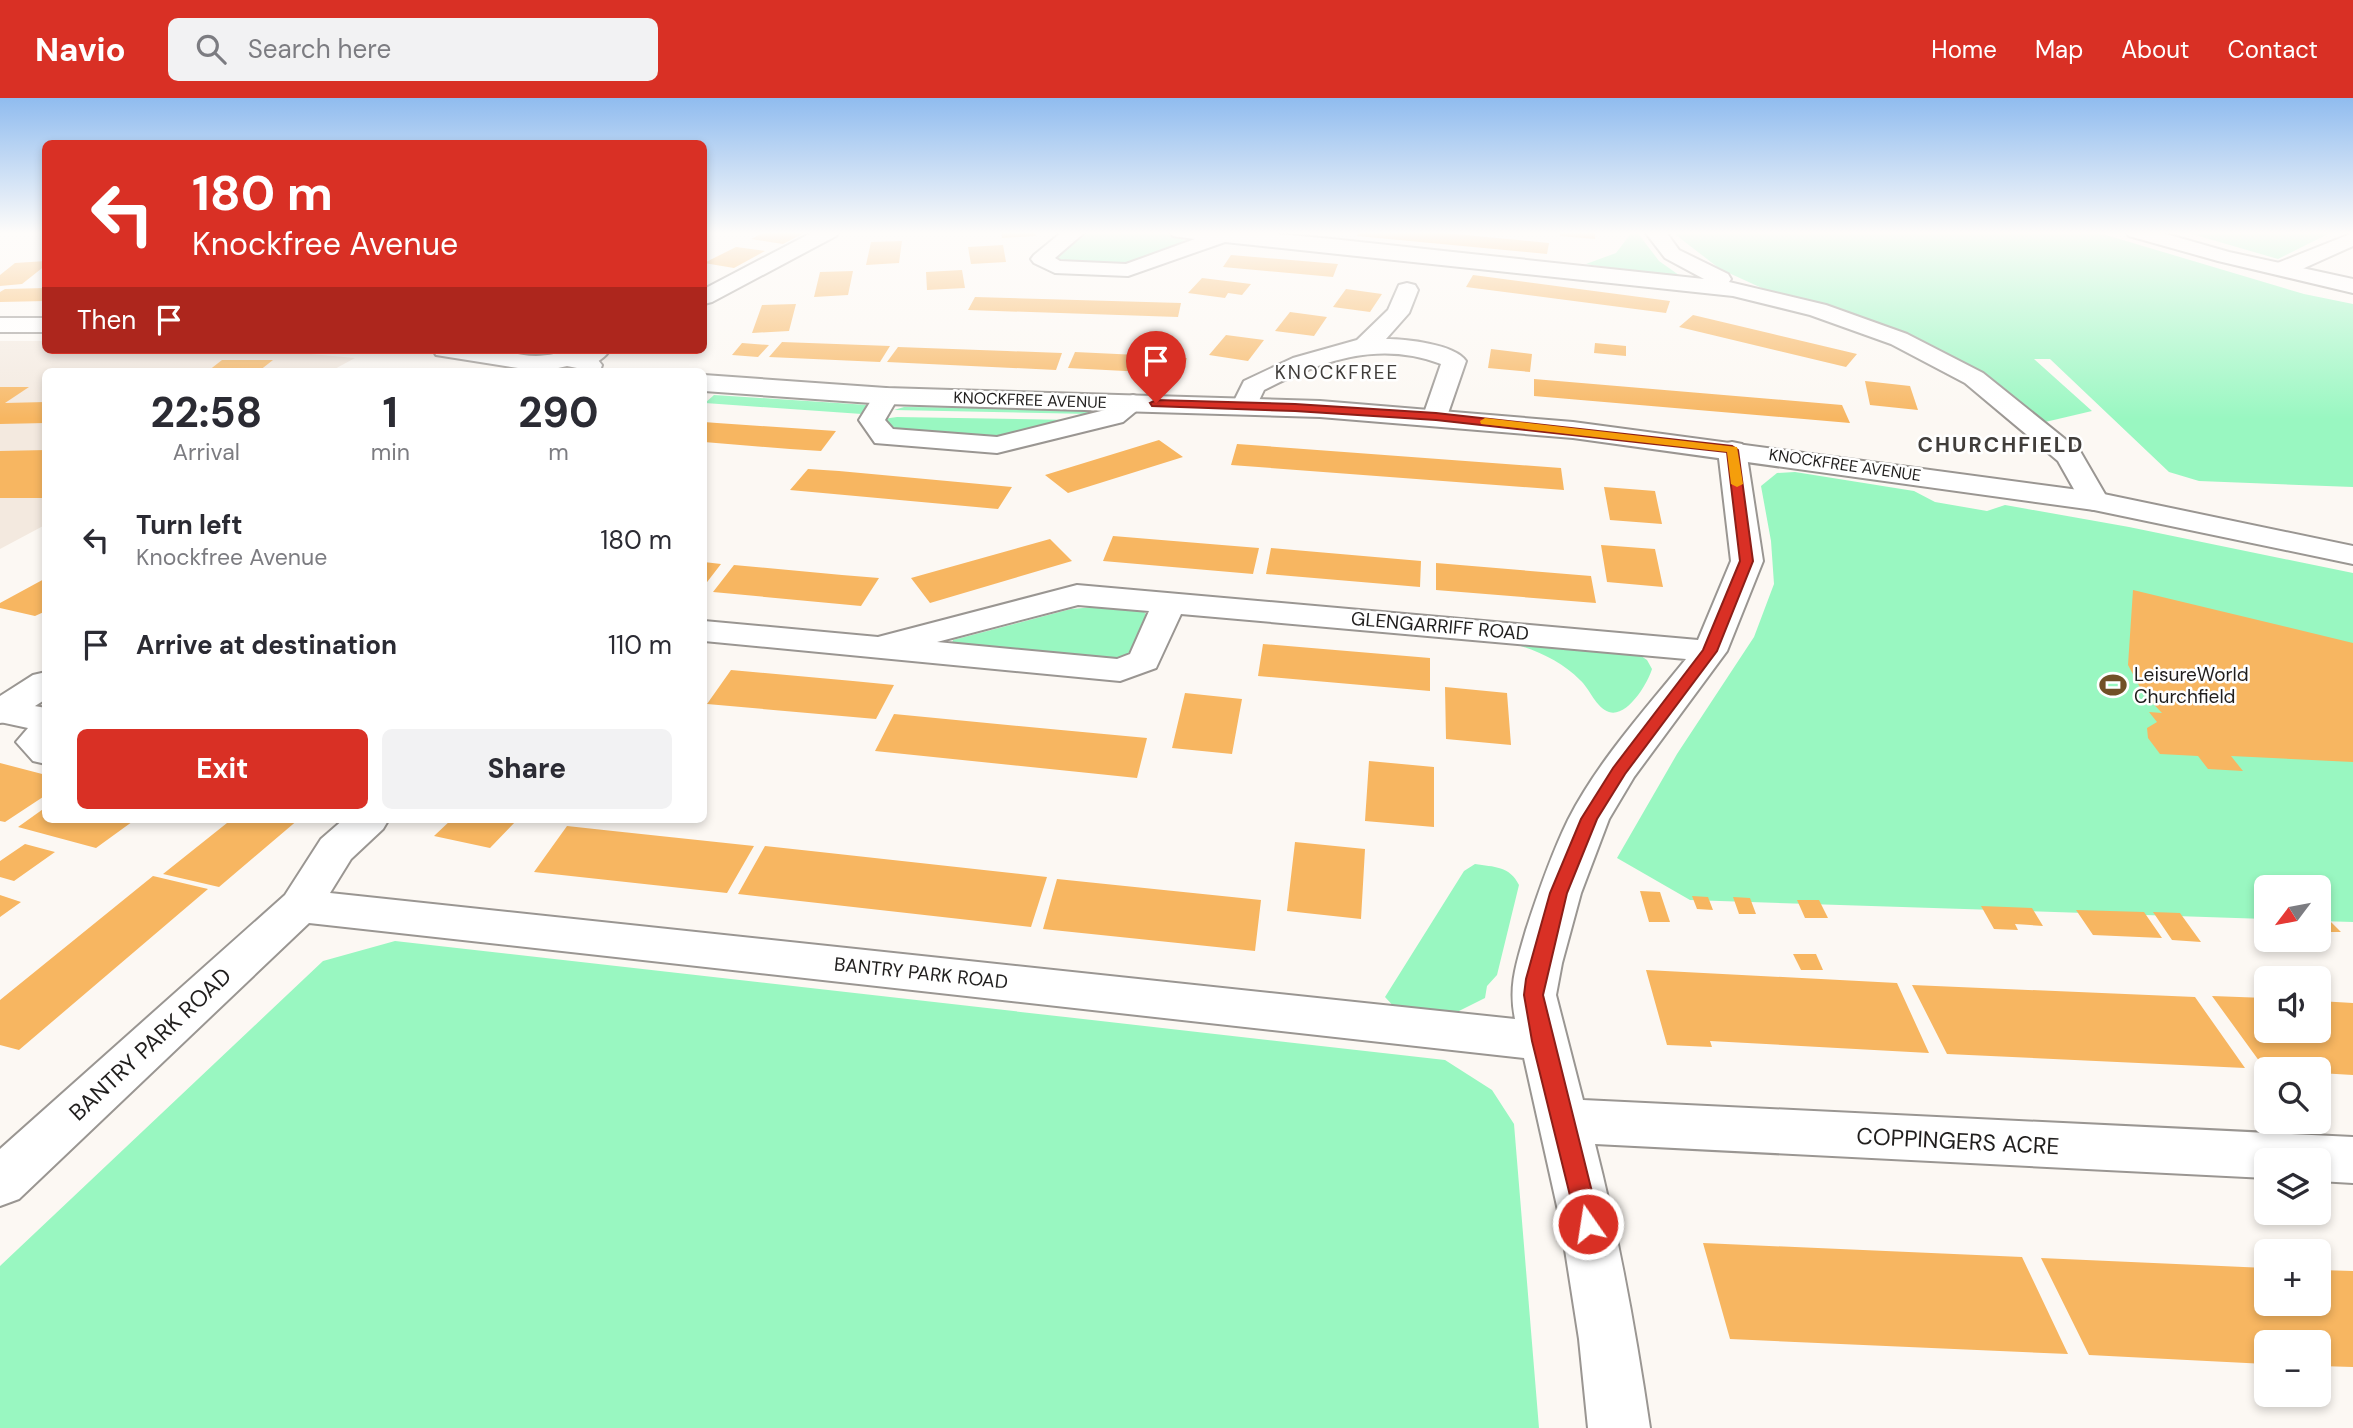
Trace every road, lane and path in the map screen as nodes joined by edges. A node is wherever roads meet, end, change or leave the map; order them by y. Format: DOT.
graph roads {
  1 [pos="1405,294"];
  2 [pos="1754,294"];
  3 [pos="0,325"];
  4 [pos="42,325"];
  5 [pos="1367,344"];
  6 [pos="465,354"];
  7 [pos="589,360"];
  8 [pos="533,368"];
  9 [pos="707,383"];
  10 [pos="887,396"];
  11 [pos="1133,403"];
  12 [pos="1245,405"];
  13 [pos="1436,416"];
  14 [pos="1732,450"];
  15 [pos="2094,501"];
  16 [pos="2353,555"];
  17 [pos="1170,602"];
  18 [pos="707,631"];
  19 [pos="884,646"];
  20 [pos="1710,651"];
  21 [pos="42,686"];
  22 [pos="1,712"];
  23 [pos="42,719"];
  24 [pos="42,735"];
  25 [pos="42,748"];
  26 [pos="365,823"];
  27 [pos="300,906"];
  28 [pos="1542,1041"];
  29 [pos="1564,1121"];
  30 [pos="2353,1160"];
  31 [pos="0,1182"];
  32 [pos="1619,1428"];
  1 -- 5 [label="street"];
  2 -- 15 [label="street"];
  3 -- 4 [label="street"];
  5 -- 12 [label="street"];
  5 -- 13 [label="street"];
  6 -- 8 [label="street"];
  7 -- 8 [label="street"];
  9 -- 10 [label="street, KNOCKFREE AVENUE"];
  10 -- 11 [label="street, KNOCKFREE AVENUE"];
  10 -- 11 [label="street"];
  11 -- 12 [label="street, KNOCKFREE AVENUE"];
  12 -- 13 [label="street, KNOCKFREE AVENUE"];
  13 -- 14 [label="street, KNOCKFREE AVENUE"];
  14 -- 15 [label="street, KNOCKFREE AVENUE"];
  14 -- 20 [label="street"];
  15 -- 16 [label="street, KNOCKFREE AVENUE"];
  17 -- 19 [label="street, GLENGARRIFF ROAD"];
  17 -- 19 [label="street, GLENGARRIFF ROAD"];
  17 -- 20 [label="street, GLENGARRIFF ROAD"];
  18 -- 19 [label="street, GLENGARRIFF ROAD"];
  20 -- 28 [label="street"];
  21 -- 22 [label="street"];
  22 -- 23 [label="street"];
  24 -- 25 [label="street"];
  26 -- 27 [label="street, BANTRY PARK ROAD"];
  27 -- 28 [label="street, BANTRY PARK ROAD"];
  27 -- 31 [label="street, BANTRY PARK ROAD"];
  28 -- 29 [label="street"];
  29 -- 30 [label="street, COPPINGERS ACRE"];
  29 -- 32 [label="street"];
}
